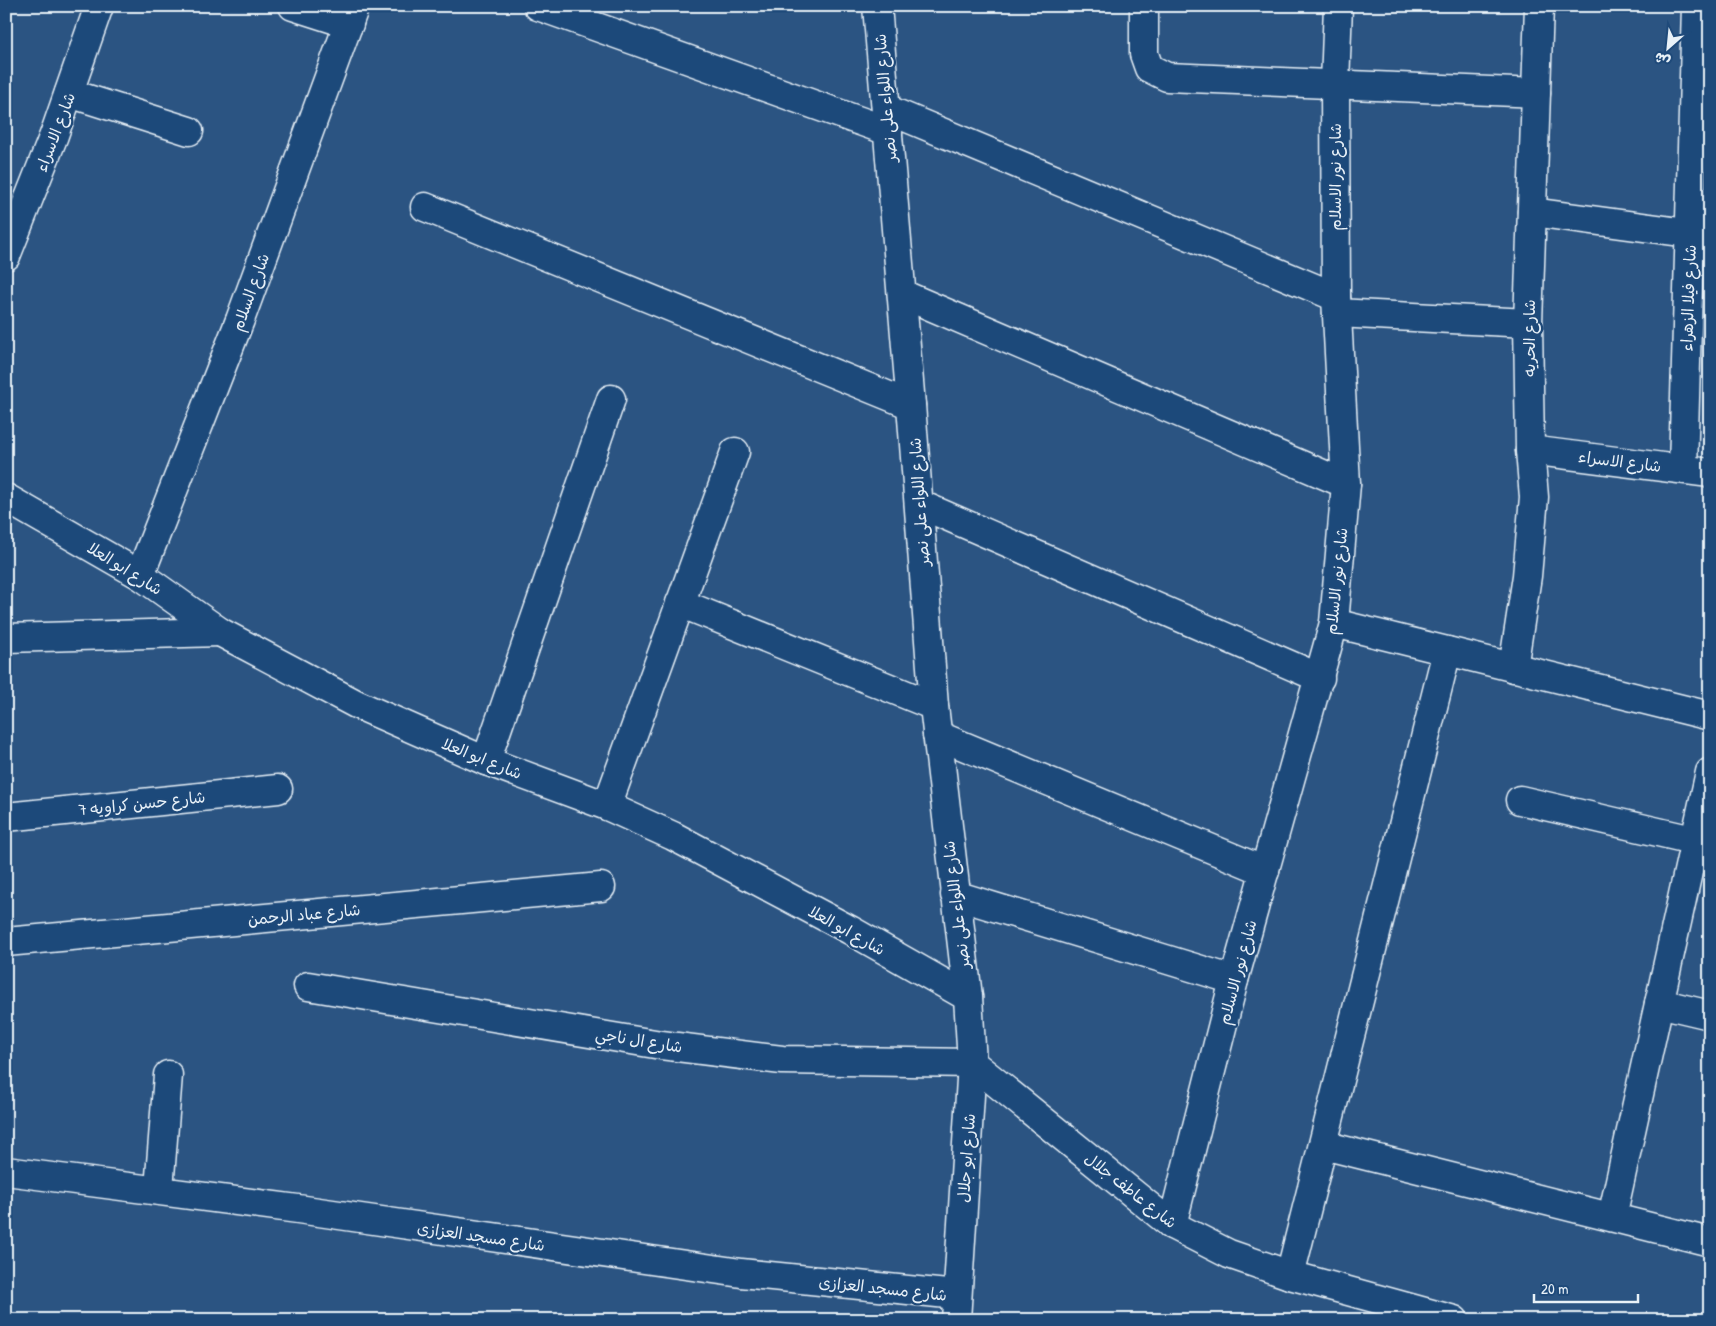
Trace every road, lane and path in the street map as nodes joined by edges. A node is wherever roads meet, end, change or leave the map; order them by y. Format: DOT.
graph roads {
  1 [pos="99,6"];
  2 [pos="293,6"];
  3 [pos="538,6"];
  4 [pos="877,6"];
  5 [pos="1144,6"];
  6 [pos="1338,6"];
  7 [pos="1539,6"];
  8 [pos="1696,6"];
  9 [pos="352,15"];
  10 [pos="1335,83"];
  11 [pos="69,93"];
  12 [pos="1536,93"];
  13 [pos="887,120"];
  14 [pos="189,132"];
  15 [pos="425,207"];
  16 [pos="1532,212"];
  17 [pos="1700,234"];
  18 [pos="6,256"];
  19 [pos="902,294"];
  20 [pos="1336,305"];
  21 [pos="1528,323"];
  22 [pos="611,399"];
  23 [pos="911,405"];
  24 [pos="1530,450"];
  25 [pos="735,452"];
  26 [pos="1683,469"];
  27 [pos="1710,473"];
  28 [pos="1346,484"];
  29 [pos="6,498"];
  30 [pos="919,504"];
  31 [pos="140,575"];
  32 [pos="680,603"];
  33 [pos="1334,623"];
  34 [pos="220,632"];
  35 [pos="6,638"];
  36 [pos="1448,651"];
  37 [pos="1513,668"];
  38 [pos="1320,678"];
  39 [pos="934,706"];
  40 [pos="1710,716"];
  41 [pos="937,735"];
  42 [pos="486,761"];
  43 [pos="1710,772"];
  44 [pos="278,789"];
  45 [pos="1520,800"];
  46 [pos="607,806"];
  47 [pos="6,817"];
  48 [pos="1702,842"];
  49 [pos="1265,871"];
  50 [pos="601,887"];
  51 [pos="954,895"];
  52 [pos="6,942"];
  53 [pos="1234,980"];
  54 [pos="308,986"];
  55 [pos="968,997"];
  56 [pos="1659,1003"];
  57 [pos="1710,1015"];
  58 [pos="972,1063"];
  59 [pos="168,1075"];
  60 [pos="1323,1144"];
  61 [pos="6,1171"];
  62 [pos="159,1190"];
  63 [pos="1612,1217"];
  64 [pos="1172,1225"];
  65 [pos="1710,1242"];
  66 [pos="1290,1275"];
  67 [pos="956,1308"];
  68 [pos="1454,1320"];
  1 -- 11 [label="street, شارع الاسراء"];
  2 -- 9 [label="street"];
  3 -- 13 [label="street"];
  4 -- 13 [label="street, شارع اللواء على نصر"];
  5 -- 10 [label="street"];
  6 -- 10 [label="street, شارع نور الاسلام"];
  7 -- 12 [label="street, شارع الحريه"];
  8 -- 17 [label="street, شارع فيلا الزهراء"];
  9 -- 31 [label="street, شارع السلام"];
  10 -- 12 [label="street"];
  10 -- 20 [label="street, شارع نور الاسلام"];
  11 -- 14 [label="street"];
  11 -- 18 [label="street, شارع الاسراء"];
  12 -- 16 [label="street, شارع الحريه"];
  13 -- 19 [label="street, شارع اللواء على نصر"];
  13 -- 20 [label="street"];
  15 -- 23 [label="street"];
  16 -- 17 [label="street"];
  16 -- 21 [label="street, شارع الحريه"];
  17 -- 26 [label="street, شارع فيلا الزهراء"];
  19 -- 23 [label="street, شارع اللواء على نصر"];
  19 -- 28 [label="street"];
  20 -- 21 [label="street"];
  20 -- 28 [label="street, شارع نور الاسلام"];
  21 -- 24 [label="street, شارع الحريه"];
  22 -- 42 [label="street"];
  23 -- 30 [label="street, شارع اللواء على نصر"];
  24 -- 26 [label="street, شارع الاسراء"];
  24 -- 37 [label="street, شارع الحريه"];
  25 -- 32 [label="street"];
  26 -- 27 [label="street, شارع الاسراء"];
  28 -- 33 [label="street, شارع نور الاسلام"];
  29 -- 31 [label="street, شارع ابو العلا"];
  30 -- 38 [label="street"];
  30 -- 39 [label="street, شارع اللواء على نصر"];
  31 -- 34 [label="street, شارع ابو العلا"];
  32 -- 39 [label="street"];
  32 -- 46 [label="street"];
  33 -- 36 [label="street"];
  33 -- 38 [label="street, شارع نور الاسلام"];
  34 -- 35 [label="street"];
  34 -- 42 [label="street, شارع ابو العلا"];
  36 -- 37 [label="street"];
  36 -- 60 [label="street"];
  37 -- 40 [label="street"];
  38 -- 49 [label="street, شارع نور الاسلام"];
  39 -- 41 [label="street, شارع اللواء على نصر"];
  41 -- 49 [label="street"];
  41 -- 51 [label="street, شارع اللواء على نصر"];
  42 -- 46 [label="street, شارع ابو العلا"];
  43 -- 48 [label="street"];
  44 -- 47 [label="street, شارع حسن كراويه 7"];
  45 -- 48 [label="street"];
  46 -- 55 [label="street, شارع ابو العلا"];
  48 -- 56 [label="street"];
  49 -- 53 [label="street, شارع نور الاسلام"];
  50 -- 52 [label="street, شارع عباد الرحمن"];
  51 -- 53 [label="street"];
  51 -- 55 [label="street, شارع اللواء على نصر"];
  53 -- 64 [label="street, شارع نور الاسلام"];
  54 -- 58 [label="street, شارع ال ناجي"];
  55 -- 58 [label="street, شارع ابو جلال"];
  56 -- 57 [label="street"];
  56 -- 63 [label="street"];
  58 -- 64 [label="street, شارع عاطف جلال"];
  58 -- 67 [label="street, شارع ابو جلال"];
  59 -- 62 [label="street"];
  60 -- 63 [label="street"];
  60 -- 66 [label="street"];
  61 -- 62 [label="street, شارع مسجد العزازى"];
  62 -- 67 [label="street, شارع مسجد العزازى"];
  63 -- 65 [label="street"];
  64 -- 66 [label="street, شارع عاطف جلال"];
  66 -- 68 [label="street, شارع عاطف جلال"];
}
